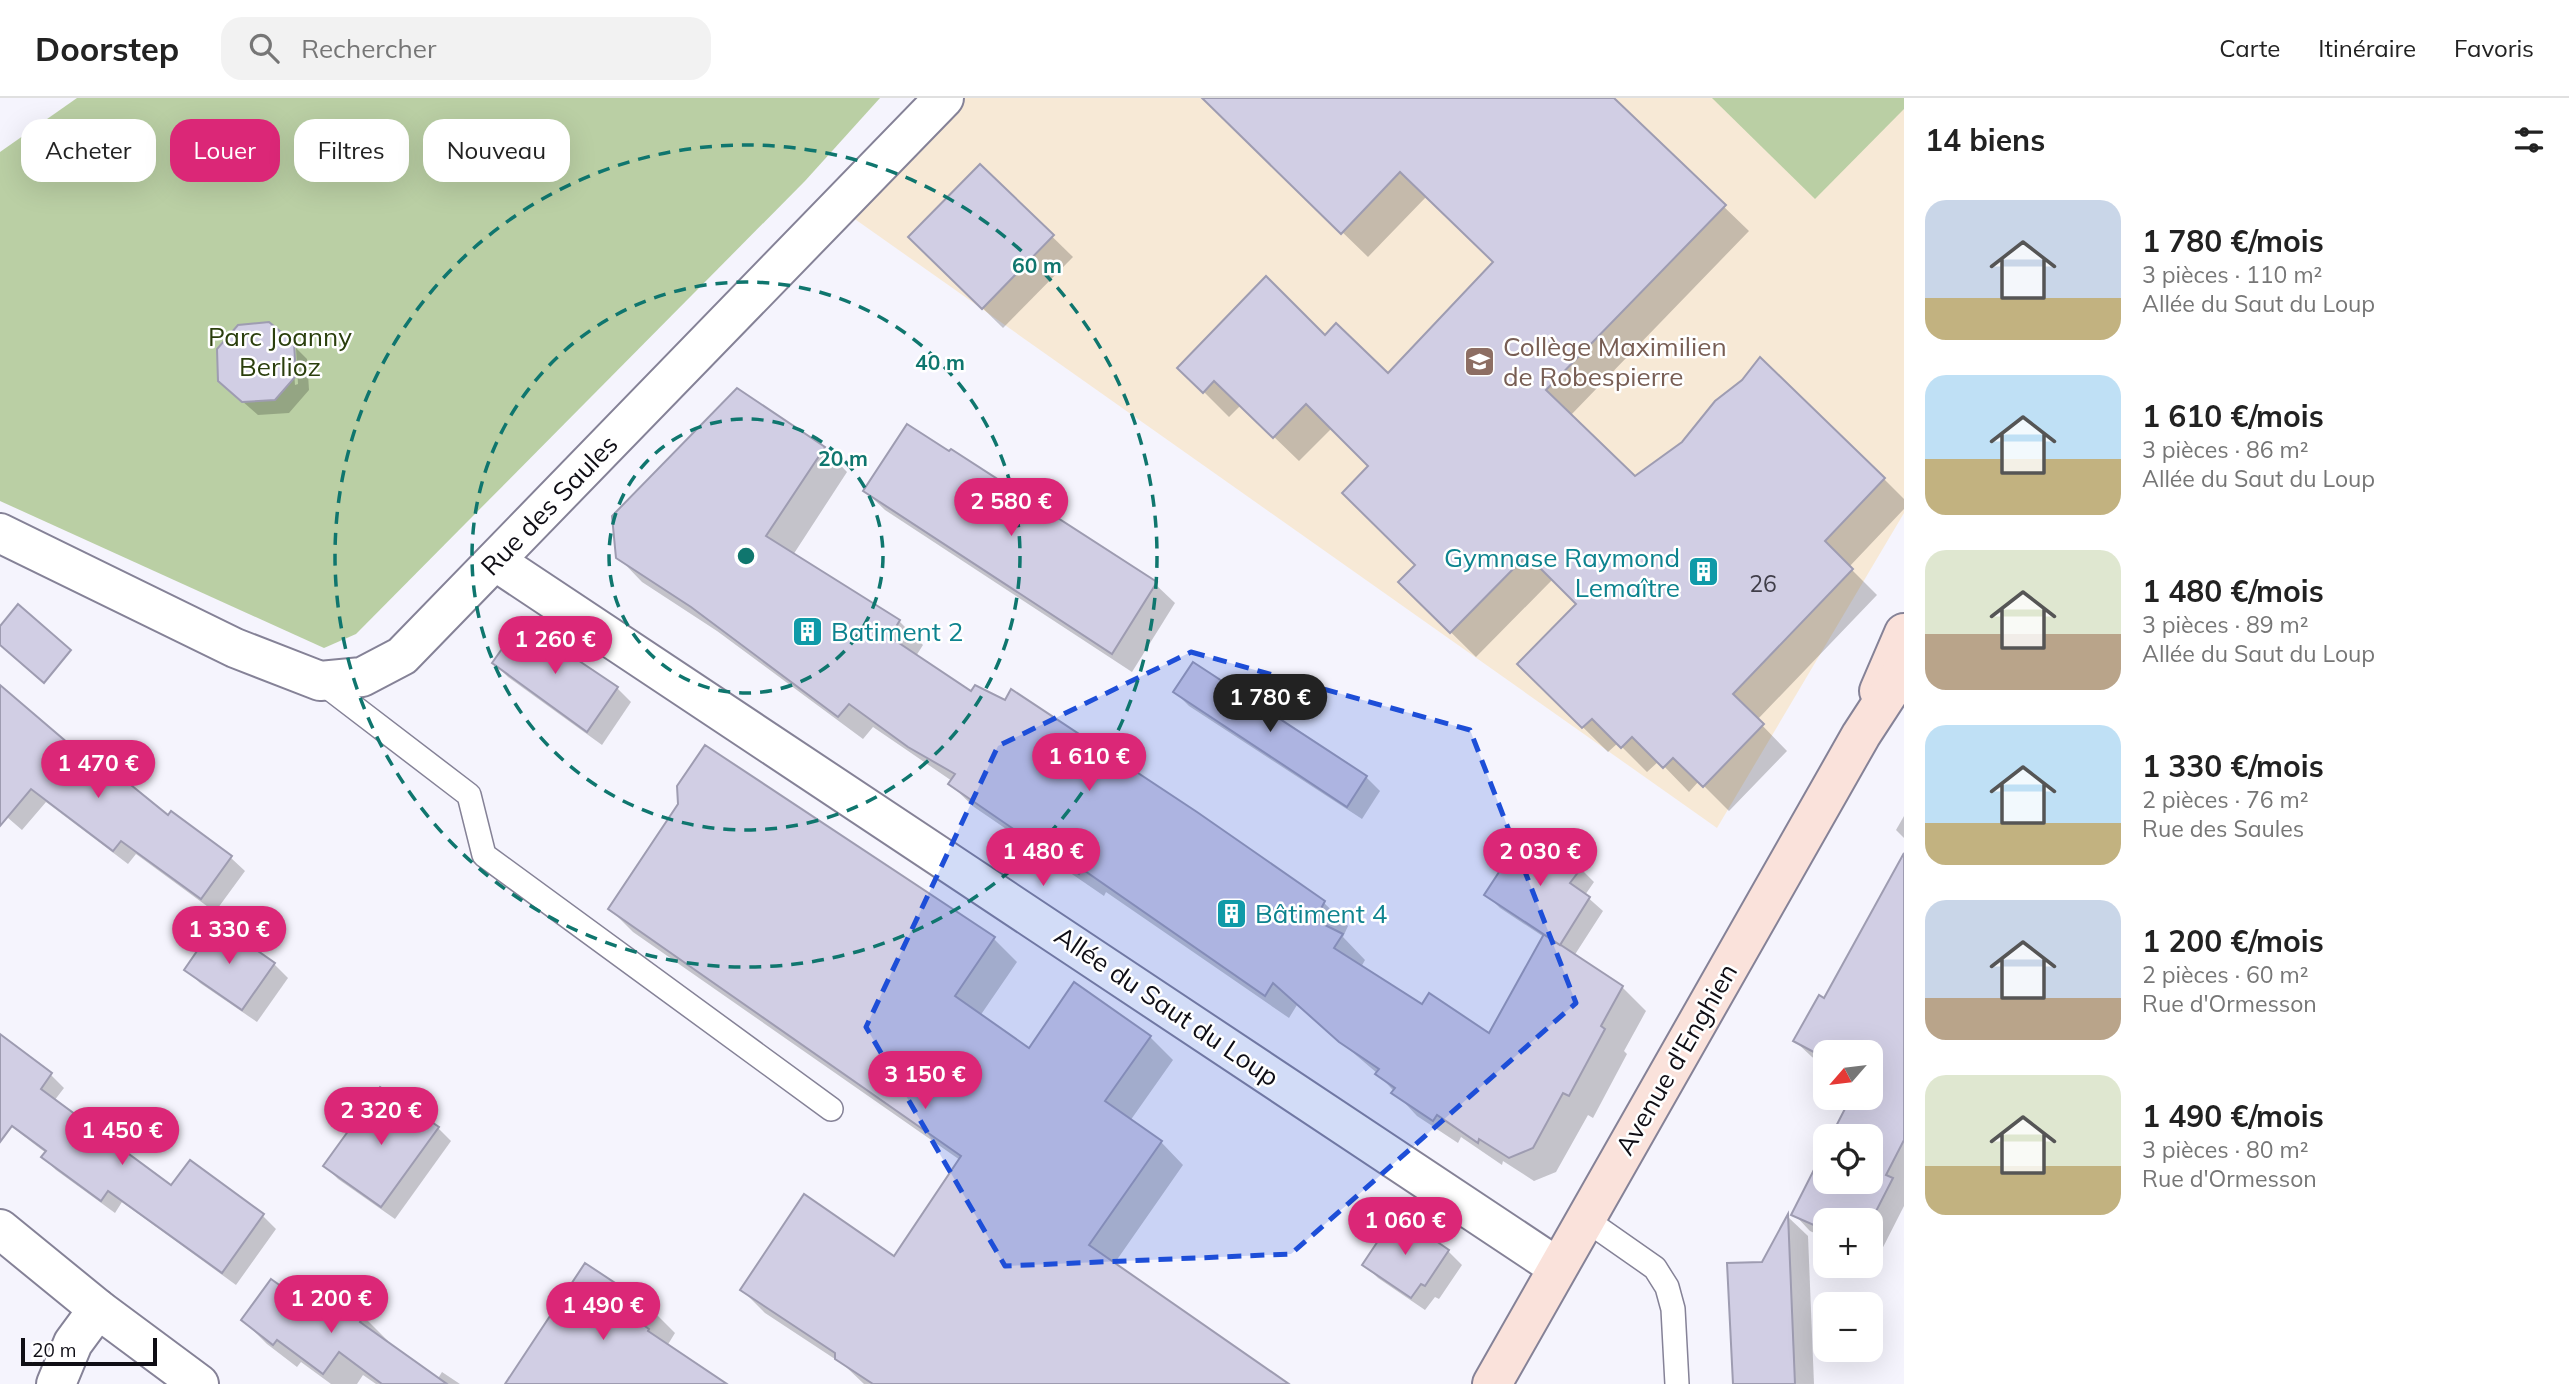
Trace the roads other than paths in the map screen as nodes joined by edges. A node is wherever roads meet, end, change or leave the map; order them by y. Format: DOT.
graph roads {
  1 [pos="944,98"];
  2 [pos="0,533"];
  3 [pos="495,561"];
  4 [pos="1904,633"];
  5 [pos="1904,669"];
  6 [pos="320,681"];
  7 [pos="1861,735"];
  8 [pos="831,1109"];
  9 [pos="1585,1219"];
  10 [pos="0,1229"];
  11 [pos="1558,1266"];
  12 [pos="97,1309"];
  13 [pos="56,1384"];
  14 [pos="199,1384"];
  15 [pos="1492,1384"];
  16 [pos="1677,1384"];
  1 -- 3 [label="street, Rue des Saules"];
  2 -- 6 [label="street, Rue des Saules"];
  3 -- 6 [label="street, Rue des Saules"];
  3 -- 11 [label="street, Allée du Saut du Loup"];
  4 -- 7 [label="main road, Avenue d'Enghien"];
  5 -- 7 [label="main road, Avenue d'Enghien"];
  6 -- 8 [label="lane"];
  7 -- 9 [label="main road, Avenue d'Enghien"];
  9 -- 11 [label="main road, Avenue d'Enghien"];
  9 -- 16 [label="lane"];
  10 -- 12 [label="street"];
  11 -- 15 [label="main road, Avenue d'Enghien"];
  12 -- 13 [label="street"];
  12 -- 14 [label="street"];
}
